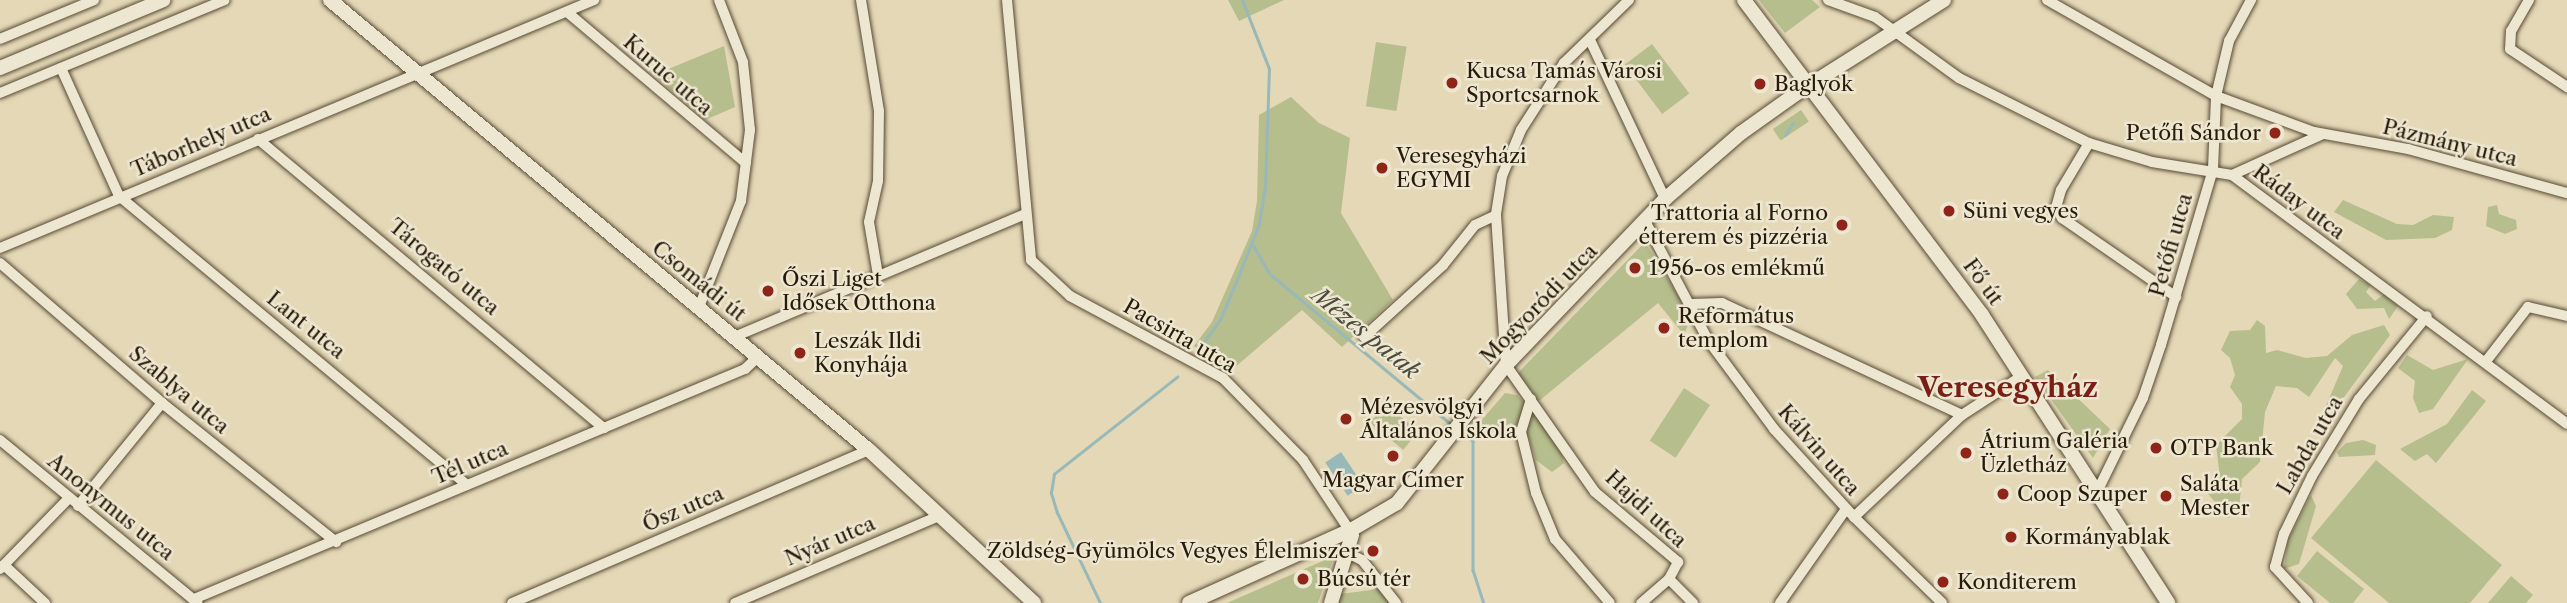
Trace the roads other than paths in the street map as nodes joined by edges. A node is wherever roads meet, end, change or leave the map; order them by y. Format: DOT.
graph roads {
  1 [pos="93,0"];
  2 [pos="163,0"];
  3 [pos="225,0"];
  4 [pos="330,0"];
  5 [pos="594,0"];
  6 [pos="719,0"];
  7 [pos="861,0"];
  8 [pos="1007,0"];
  9 [pos="1629,0"];
  10 [pos="1744,0"];
  11 [pos="1828,0"];
  12 [pos="1944,0"];
  13 [pos="2047,0"];
  14 [pos="2251,0"];
  15 [pos="2529,0"];
  16 [pos="567,12"];
  17 [pos="1889,31"];
  18 [pos="0,39"];
  19 [pos="1590,40"];
  20 [pos="0,68"];
  21 [pos="61,68"];
  22 [pos="417,72"];
  23 [pos="1810,84"];
  24 [pos="2567,87"];
  25 [pos="0,93"];
  26 [pos="2216,96"];
  27 [pos="2323,134"];
  28 [pos="258,139"];
  29 [pos="2089,143"];
  30 [pos="746,163"];
  31 [pos="2213,169"];
  32 [pos="2232,175"];
  33 [pos="2567,193"];
  34 [pos="119,196"];
  35 [pos="1665,199"];
  36 [pos="1023,215"];
  37 [pos="1496,215"];
  38 [pos="1645,222"];
  39 [pos="0,248"];
  40 [pos="0,263"];
  41 [pos="878,275"];
  42 [pos="2176,297"];
  43 [pos="1691,304"];
  44 [pos="699,307"];
  45 [pos="2427,316"];
  46 [pos="2567,316"];
  47 [pos="734,337"];
  48 [pos="1364,337"];
  49 [pos="758,358"];
  50 [pos="2487,360"];
  51 [pos="1506,365"];
  52 [pos="2022,376"];
  53 [pos="1531,399"];
  54 [pos="162,403"];
  55 [pos="1962,415"];
  56 [pos="2567,424"];
  57 [pos="604,428"];
  58 [pos="0,440"];
  59 [pos="869,450"];
  60 [pos="467,485"];
  61 [pos="2096,494"];
  62 [pos="69,498"];
  63 [pos="79,506"];
  64 [pos="1846,509"];
  65 [pos="941,515"];
  66 [pos="1854,517"];
  67 [pos="1352,532"];
  68 [pos="337,542"];
  69 [pos="1348,553"];
  70 [pos="2,567"];
  71 [pos="1669,579"];
  72 [pos="196,601"];
  73 [pos="1026,601"];
  74 [pos="45,603"];
  75 [pos="512,603"];
  76 [pos="735,603"];
  77 [pos="1189,603"];
  78 [pos="1331,603"];
  79 [pos="1396,603"];
  80 [pos="1610,603"];
  81 [pos="1641,603"];
  82 [pos="1693,603"];
  83 [pos="1780,603"];
  84 [pos="1942,603"];
  85 [pos="2168,603"];
  86 [pos="2308,603"];
  1 -- 18 [label="street"];
  2 -- 20 [label="main road"];
  3 -- 21 [label="street"];
  4 -- 22 [label="main road, Csomádi út"];
  5 -- 16 [label="street, Táborhely utca"];
  6 -- 30 [label="street"];
  7 -- 41 [label="street"];
  8 -- 36 [label="street, Pacsirta utca"];
  9 -- 19 [label="street"];
  10 -- 23 [label="main road, Fő út"];
  11 -- 17 [label="street, Ráday utca"];
  12 -- 17 [label="main road, Mogyoródi utca"];
  13 -- 26 [label="street"];
  14 -- 26 [label="street, Petőfi utca"];
  15 -- 24 [label="street"];
  16 -- 22 [label="street, Táborhely utca"];
  16 -- 30 [label="street, Kuruc utca"];
  17 -- 23 [label="main road, Mogyoródi utca"];
  17 -- 29 [label="street, Ráday utca"];
  19 -- 35 [label="street"];
  19 -- 37 [label="street"];
  21 -- 25 [label="street"];
  21 -- 34 [label="street"];
  22 -- 28 [label="street, Táborhely utca"];
  22 -- 44 [label="main road, Csomádi út"];
  23 -- 35 [label="main road, Mogyoródi utca"];
  23 -- 52 [label="main road, Fő út"];
  26 -- 27 [label="street, Pázmány utca"];
  26 -- 31 [label="street, Petőfi utca"];
  27 -- 32 [label="street"];
  27 -- 33 [label="street, Pázmány utca"];
  28 -- 34 [label="street, Táborhely utca"];
  28 -- 57 [label="street, Tárogató utca"];
  29 -- 31 [label="street, Ráday utca"];
  29 -- 42 [label="street"];
  30 -- 44 [label="street"];
  31 -- 32 [label="street, Ráday utca"];
  31 -- 42 [label="street, Petőfi utca"];
  32 -- 45 [label="street, Ráday utca"];
  34 -- 39 [label="street, Táborhely utca"];
  34 -- 60 [label="street, Lant utca"];
  35 -- 38 [label="main road, Mogyoródi utca"];
  36 -- 41 [label="street"];
  36 -- 67 [label="street, Pacsirta utca"];
  37 -- 48 [label="street"];
  37 -- 51 [label="street"];
  38 -- 43 [label="street, Kálvin utca"];
  38 -- 51 [label="main road, Mogyoródi utca"];
  40 -- 54 [label="street, Szablya utca"];
  41 -- 47 [label="street"];
  42 -- 61 [label="street, Petőfi utca"];
  43 -- 55 [label="street"];
  43 -- 64 [label="street, Kálvin utca"];
  44 -- 47 [label="main road, Csomádi út"];
  45 -- 50 [label="street, Ráday utca"];
  45 -- 86 [label="street, Labda utca"];
  46 -- 50 [label="street"];
  47 -- 49 [label="main road, Csomádi út"];
  49 -- 57 [label="street, Tél utca"];
  49 -- 59 [label="main road, Csomádi út"];
  50 -- 56 [label="street, Ráday utca"];
  51 -- 53 [label="street, Hajdi utca"];
  51 -- 67 [label="main road, Mogyoródi utca"];
  52 -- 55 [label="street"];
  52 -- 61 [label="main road, Fő út"];
  53 -- 71 [label="street, Hajdi utca"];
  53 -- 80 [label="street"];
  54 -- 63 [label="street"];
  54 -- 68 [label="street, Szablya utca"];
  55 -- 66 [label="street"];
  57 -- 60 [label="street, Tél utca"];
  58 -- 62 [label="street, Anonymus utca"];
  59 -- 65 [label="main road, Csomádi út"];
  59 -- 75 [label="street, Ősz utca"];
  60 -- 68 [label="street, Tél utca"];
  61 -- 85 [label="main road, Fő út"];
  62 -- 63 [label="street, Anonymus utca"];
  62 -- 70 [label="street"];
  63 -- 72 [label="street, Anonymus utca"];
  64 -- 66 [label="street, Kálvin utca"];
  64 -- 83 [label="street"];
  65 -- 73 [label="main road, Csomádi út"];
  65 -- 76 [label="street, Nyár utca"];
  66 -- 84 [label="street, Kálvin utca"];
  67 -- 69 [label="main road"];
  67 -- 77 [label="main road, Mogyoródi utca"];
  68 -- 72 [label="street, Tél utca"];
  69 -- 78 [label="main road"];
  69 -- 79 [label="street"];
  70 -- 74 [label="street"];
  71 -- 81 [label="street, Hajdi utca"];
  71 -- 82 [label="street, Hajdi utca"];
}
